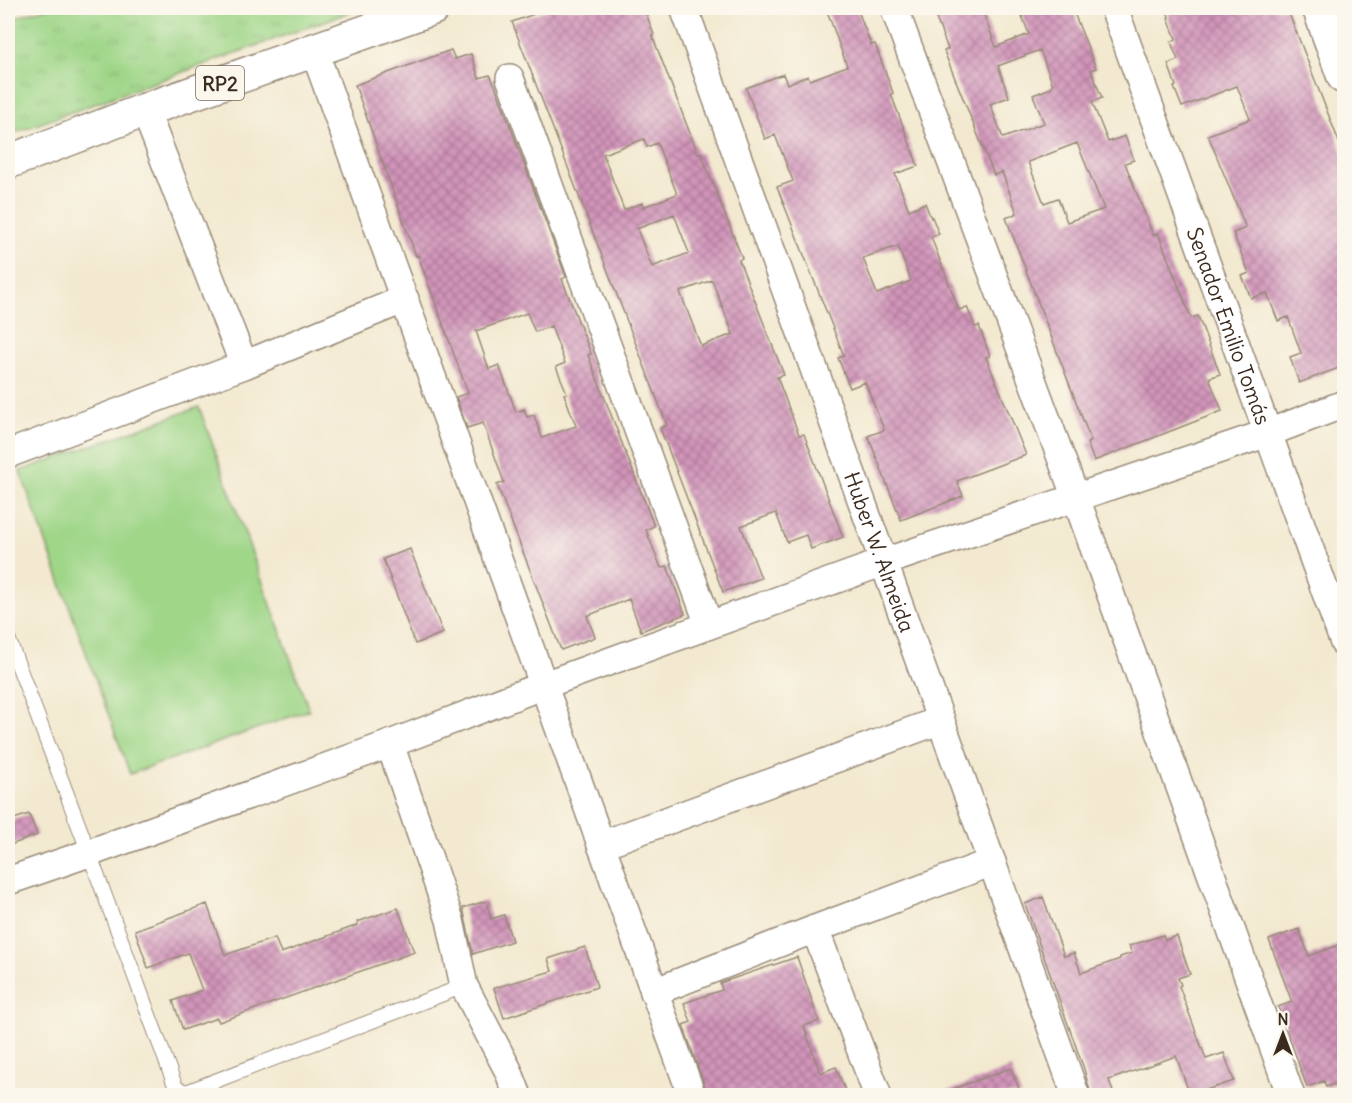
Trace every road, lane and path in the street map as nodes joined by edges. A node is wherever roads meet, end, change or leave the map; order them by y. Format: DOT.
graph roads {
  1 [pos="433,8"];
  2 [pos="684,8"];
  3 [pos="894,8"];
  4 [pos="1114,8"];
  5 [pos="1319,8"];
  6 [pos="314,50"];
  7 [pos="1344,77"];
  8 [pos="510,78"];
  9 [pos="145,110"];
  10 [pos="8,162"];
  11 [pos="405,299"];
  12 [pos="243,365"];
  13 [pos="1344,404"];
  14 [pos="1268,433"];
  15 [pos="8,454"];
  16 [pos="1076,498"];
  17 [pos="884,562"];
  18 [pos="709,625"];
  19 [pos="8,638"];
  20 [pos="1344,644"];
  21 [pos="544,685"];
  22 [pos="941,720"];
  23 [pos="390,744"];
  24 [pos="602,845"];
  25 [pos="89,853"];
  26 [pos="992,862"];
  27 [pos="8,881"];
  28 [pos="815,929"];
  29 [pos="464,986"];
  30 [pos="654,992"];
  31 [pos="518,1095"];
  32 [pos="692,1095"];
  33 [pos="878,1095"];
  34 [pos="1076,1095"];
  35 [pos="1291,1095"];
  1 -- 6 [label="main road, RP2"];
  2 -- 17 [label="street, Huber W. Almeida"];
  3 -- 16 [label="street"];
  4 -- 14 [label="street, Senador Emilio Tomás"];
  5 -- 7 [label="main road"];
  6 -- 9 [label="main road, RP2"];
  6 -- 11 [label="street"];
  8 -- 18 [label="street"];
  9 -- 10 [label="main road, RP2"];
  9 -- 12 [label="street"];
  11 -- 12 [label="street"];
  11 -- 21 [label="street"];
  12 -- 15 [label="street"];
  13 -- 14 [label="street"];
  14 -- 16 [label="street"];
  14 -- 20 [label="street, Senador Emilio Tomás"];
  16 -- 17 [label="street"];
  16 -- 35 [label="street"];
  17 -- 18 [label="street"];
  17 -- 22 [label="street, Huber W. Almeida"];
  18 -- 21 [label="street"];
  19 -- 25 [label="lane"];
  21 -- 23 [label="street"];
  21 -- 24 [label="street"];
  22 -- 24 [label="street"];
  22 -- 26 [label="street, Huber W. Almeida"];
  23 -- 25 [label="street"];
  23 -- 29 [label="street"];
  24 -- 30 [label="street"];
  25 -- 27 [label="street"];
  25 -- 29 [label="lane"];
  26 -- 28 [label="street"];
  26 -- 34 [label="street, Huber W. Almeida"];
  28 -- 30 [label="street"];
  28 -- 33 [label="street"];
  29 -- 31 [label="street"];
  30 -- 32 [label="street"];
}
